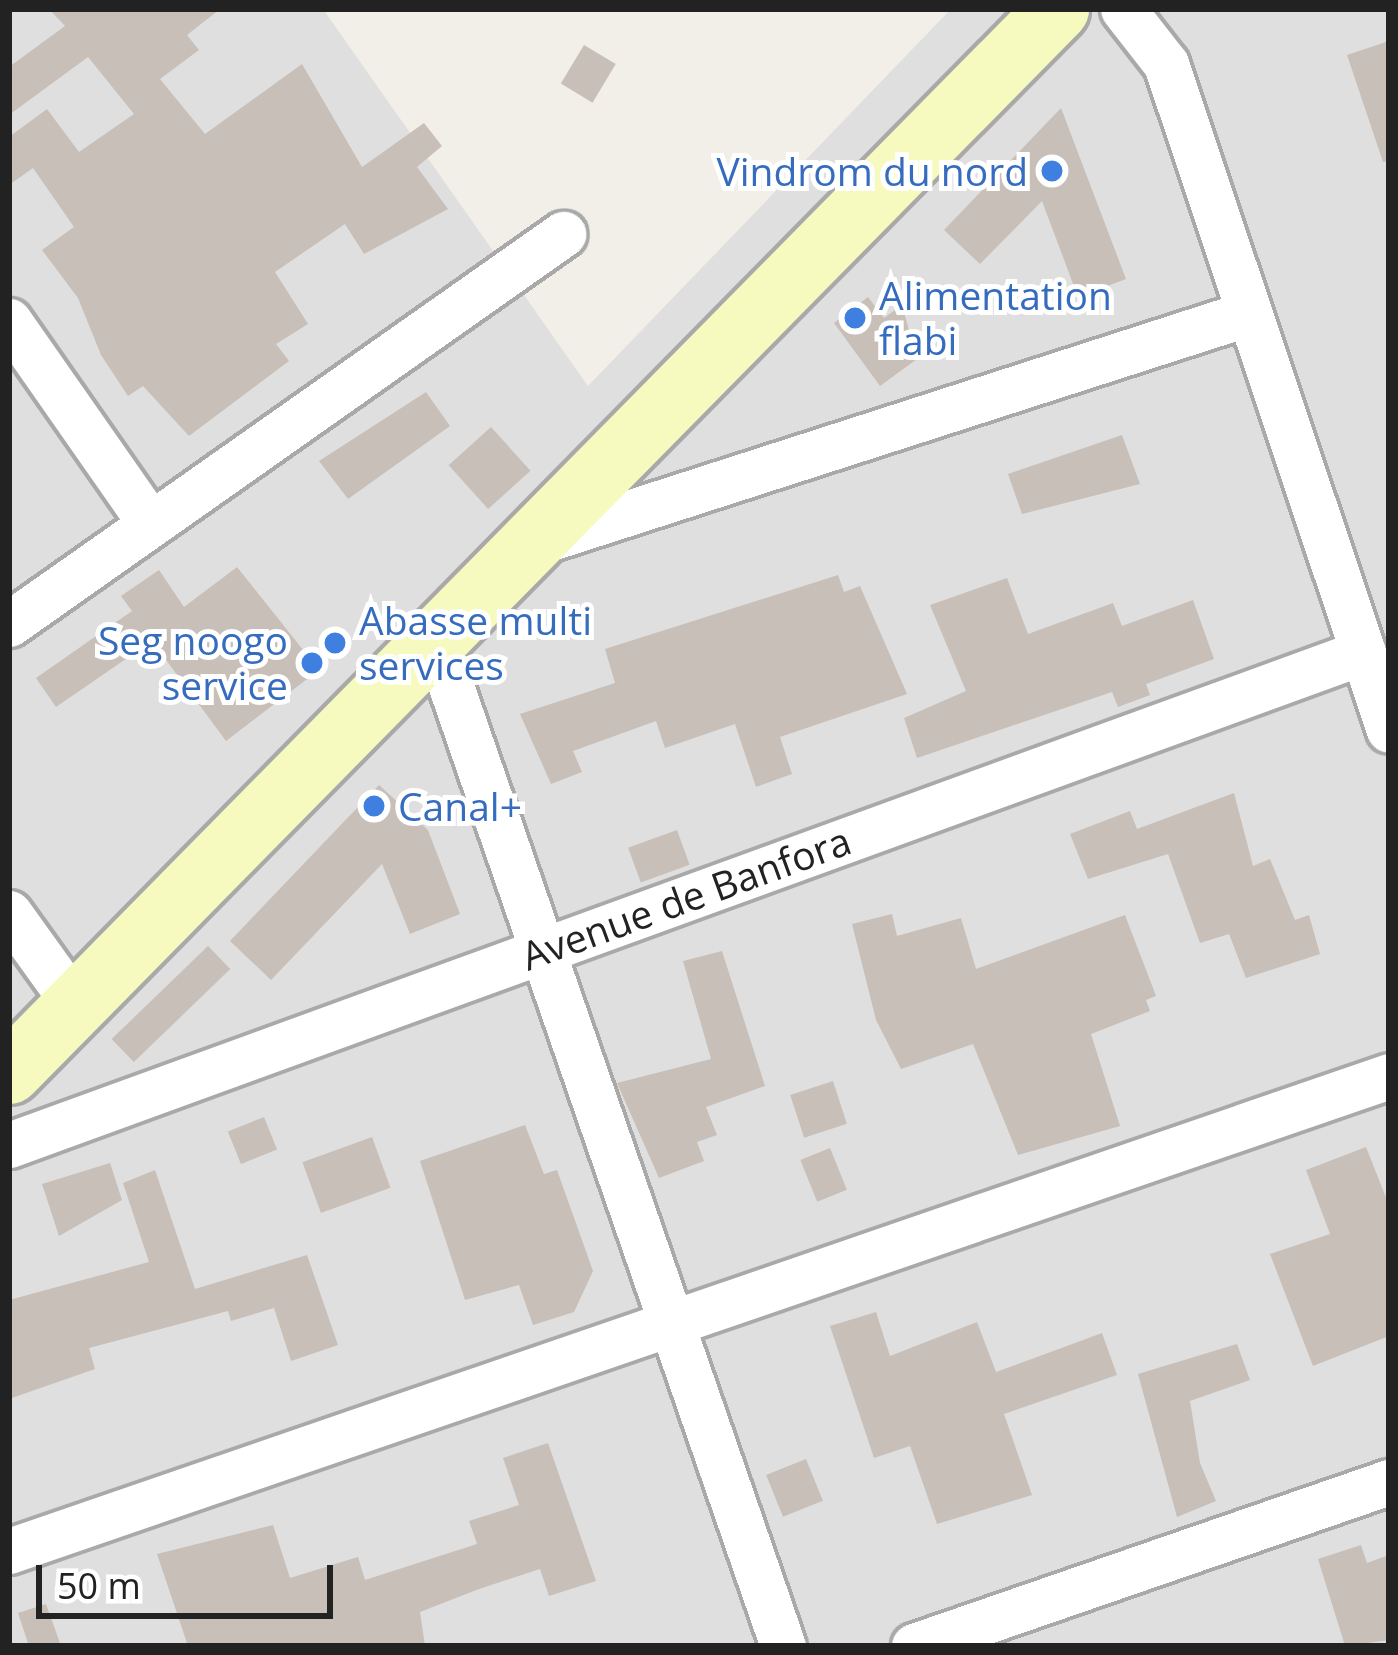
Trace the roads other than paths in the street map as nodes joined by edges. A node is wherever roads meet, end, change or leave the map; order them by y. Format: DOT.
graph roads {
  1 [pos="1057,9"];
  2 [pos="1124,9"];
  3 [pos="562,234"];
  4 [pos="1249,313"];
  5 [pos="9,321"];
  6 [pos="149,522"];
  7 [pos="529,545"];
  8 [pos="9,624"];
  9 [pos="435,640"];
  10 [pos="1363,652"];
  11 [pos="1389,730"];
  12 [pos="9,913"];
  13 [pos="541,951"];
  14 [pos="75,1005"];
  15 [pos="9,1072"];
  16 [pos="1389,1076"];
  17 [pos="9,1144"];
  18 [pos="671,1323"];
  19 [pos="1389,1482"];
  20 [pos="9,1551"];
  21 [pos="783,1646"];
  22 [pos="914,1646"];
  1 -- 7 [label="main road"];
  2 -- 4 [label="street"];
  3 -- 6 [label="street"];
  4 -- 7 [label="street"];
  4 -- 10 [label="street"];
  5 -- 6 [label="street"];
  6 -- 8 [label="street"];
  7 -- 9 [label="main road"];
  9 -- 13 [label="street"];
  9 -- 14 [label="main road"];
  10 -- 11 [label="street"];
  10 -- 13 [label="street, Avenue de Banfora"];
  12 -- 14 [label="street"];
  13 -- 17 [label="street, Avenue de Banfora"];
  13 -- 18 [label="street"];
  14 -- 15 [label="main road"];
  16 -- 18 [label="street"];
  18 -- 20 [label="street"];
  18 -- 21 [label="street"];
  19 -- 22 [label="street"];
}
